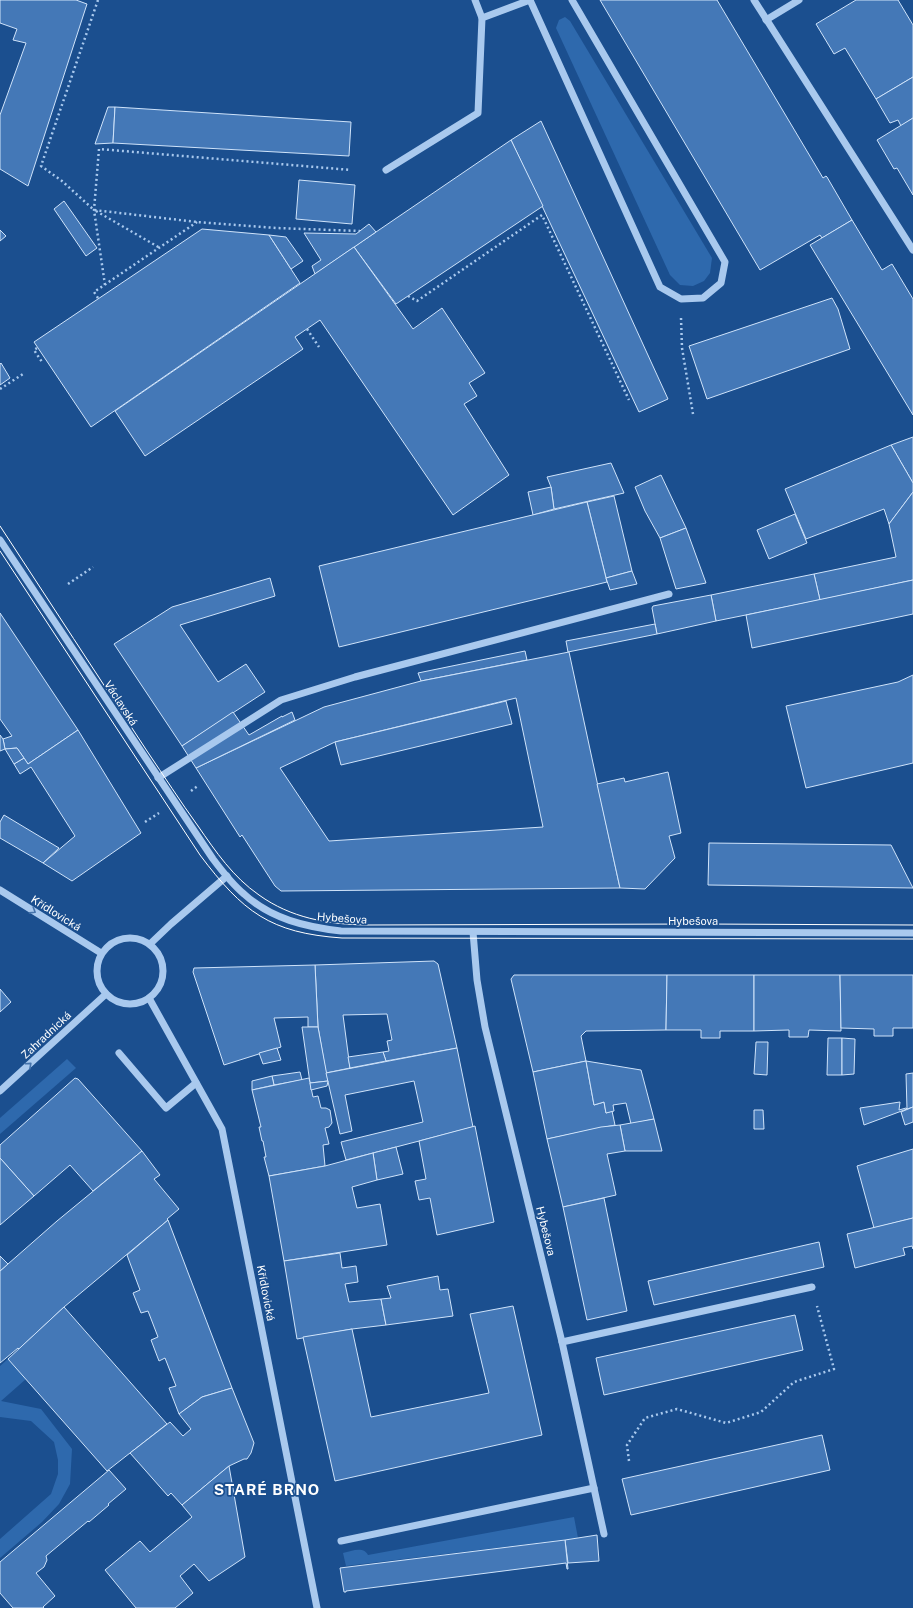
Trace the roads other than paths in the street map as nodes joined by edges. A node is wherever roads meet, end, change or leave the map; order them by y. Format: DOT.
graph roads {
  1 [pos="475,0"];
  2 [pos="530,0"];
  3 [pos="572,0"];
  4 [pos="754,0"];
  5 [pos="799,0"];
  6 [pos="482,18"];
  7 [pos="766,20"];
  8 [pos="386,170"];
  9 [pos="913,250"];
  10 [pos="0,540"];
  11 [pos="669,594"];
  12 [pos="158,778"];
  13 [pos="227,876"];
  14 [pos="0,890"];
  15 [pos="473,932"];
  16 [pos="913,933"];
  17 [pos="150,944"];
  18 [pos="101,953"];
  19 [pos="106,994"];
  20 [pos="149,998"];
  21 [pos="119,1053"];
  22 [pos="196,1083"];
  23 [pos="0,1091"];
  24 [pos="812,1287"];
  25 [pos="562,1342"];
  26 [pos="594,1488"];
  27 [pos="604,1534"];
  28 [pos="341,1541"];
  29 [pos="317,1608"];
  1 -- 6 [label="street"];
  2 -- 3 [label="street"];
  2 -- 6 [label="street"];
  4 -- 7 [label="street"];
  5 -- 7 [label="street"];
  6 -- 8 [label="street"];
  7 -- 9 [label="street"];
  10 -- 12 [label="street, Václavská"];
  11 -- 12 [label="street"];
  12 -- 13 [label="street, Václavská"];
  13 -- 15 [label="street, Hybešova"];
  13 -- 17 [label="street"];
  14 -- 18 [label="street, Křídlovická, one-way"];
  15 -- 16 [label="street, Hybešova"];
  15 -- 25 [label="street, Hybešova"];
  17 -- 18 [label="street"];
  17 -- 20 [label="street"];
  18 -- 19 [label="street"];
  19 -- 20 [label="street"];
  23 -- 19 [label="street, Zahradnická, one-way"];
  20 -- 22 [label="street, Křídlovická"];
  21 -- 22 [label="street"];
  22 -- 29 [label="street, Křídlovická"];
  24 -- 25 [label="street"];
  25 -- 26 [label="street, Hybešova"];
  26 -- 27 [label="street, Hybešova"];
  26 -- 28 [label="street"];
}
